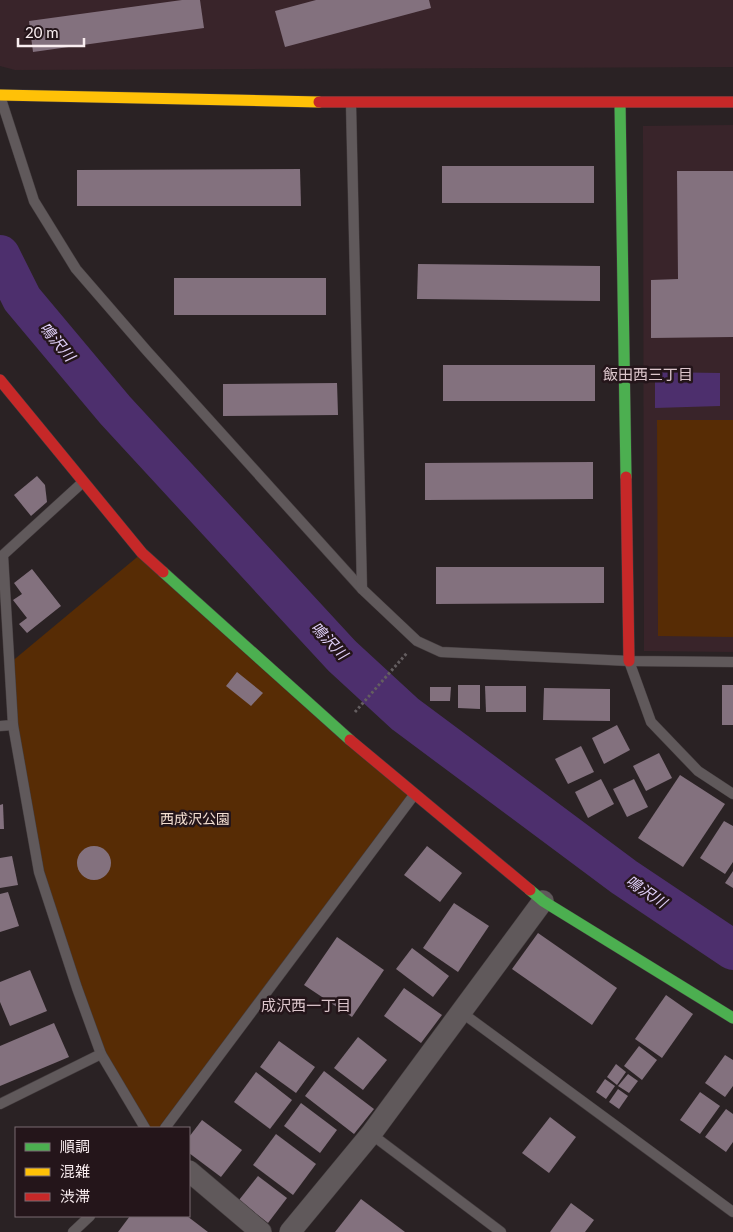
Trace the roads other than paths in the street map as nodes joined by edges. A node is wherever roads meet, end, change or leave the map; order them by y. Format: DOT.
graph roads {
  1 [pos="0,96"];
  2 [pos="733,102"];
  3 [pos="351,103"];
  4 [pos="620,103"];
  5 [pos="0,380"];
  6 [pos="83,482"];
  7 [pos="362,589"];
  8 [pos="629,660"];
  9 [pos="733,662"];
  10 [pos="13,725"];
  11 [pos="0,726"];
  12 [pos="414,794"];
  13 [pos="733,794"];
  14 [pos="543,901"];
  15 [pos="461,1012"];
  16 [pos="733,1018"];
  17 [pos="101,1054"];
  18 [pos="0,1104"];
  19 [pos="145,1127"];
  20 [pos="165,1127"];
  21 [pos="371,1134"];
  22 [pos="190,1172"];
  23 [pos="733,1212"];
  24 [pos="89,1217"];
  25 [pos="72,1232"];
  26 [pos="261,1232"];
  27 [pos="290,1232"];
  28 [pos="501,1232"];
  1 -- 3 [label="street"];
  1 -- 7 [label="lane"];
  2 -- 4 [label="street"];
  3 -- 4 [label="street"];
  3 -- 7 [label="lane"];
  4 -- 8 [label="street"];
  5 -- 6 [label="street"];
  6 -- 10 [label="lane"];
  6 -- 12 [label="street"];
  7 -- 8 [label="lane"];
  8 -- 9 [label="lane"];
  8 -- 13 [label="lane"];
  10 -- 11 [label="lane"];
  10 -- 17 [label="lane"];
  12 -- 14 [label="street"];
  12 -- 20 [label="lane"];
  14 -- 15 [label="street"];
  14 -- 16 [label="street"];
  15 -- 21 [label="street"];
  15 -- 23 [label="lane"];
  17 -- 18 [label="lane"];
  17 -- 19 [label="lane"];
  21 -- 27 [label="street"];
  21 -- 28 [label="lane"];
  22 -- 26 [label="street"];
  24 -- 25 [label="lane"];
}
